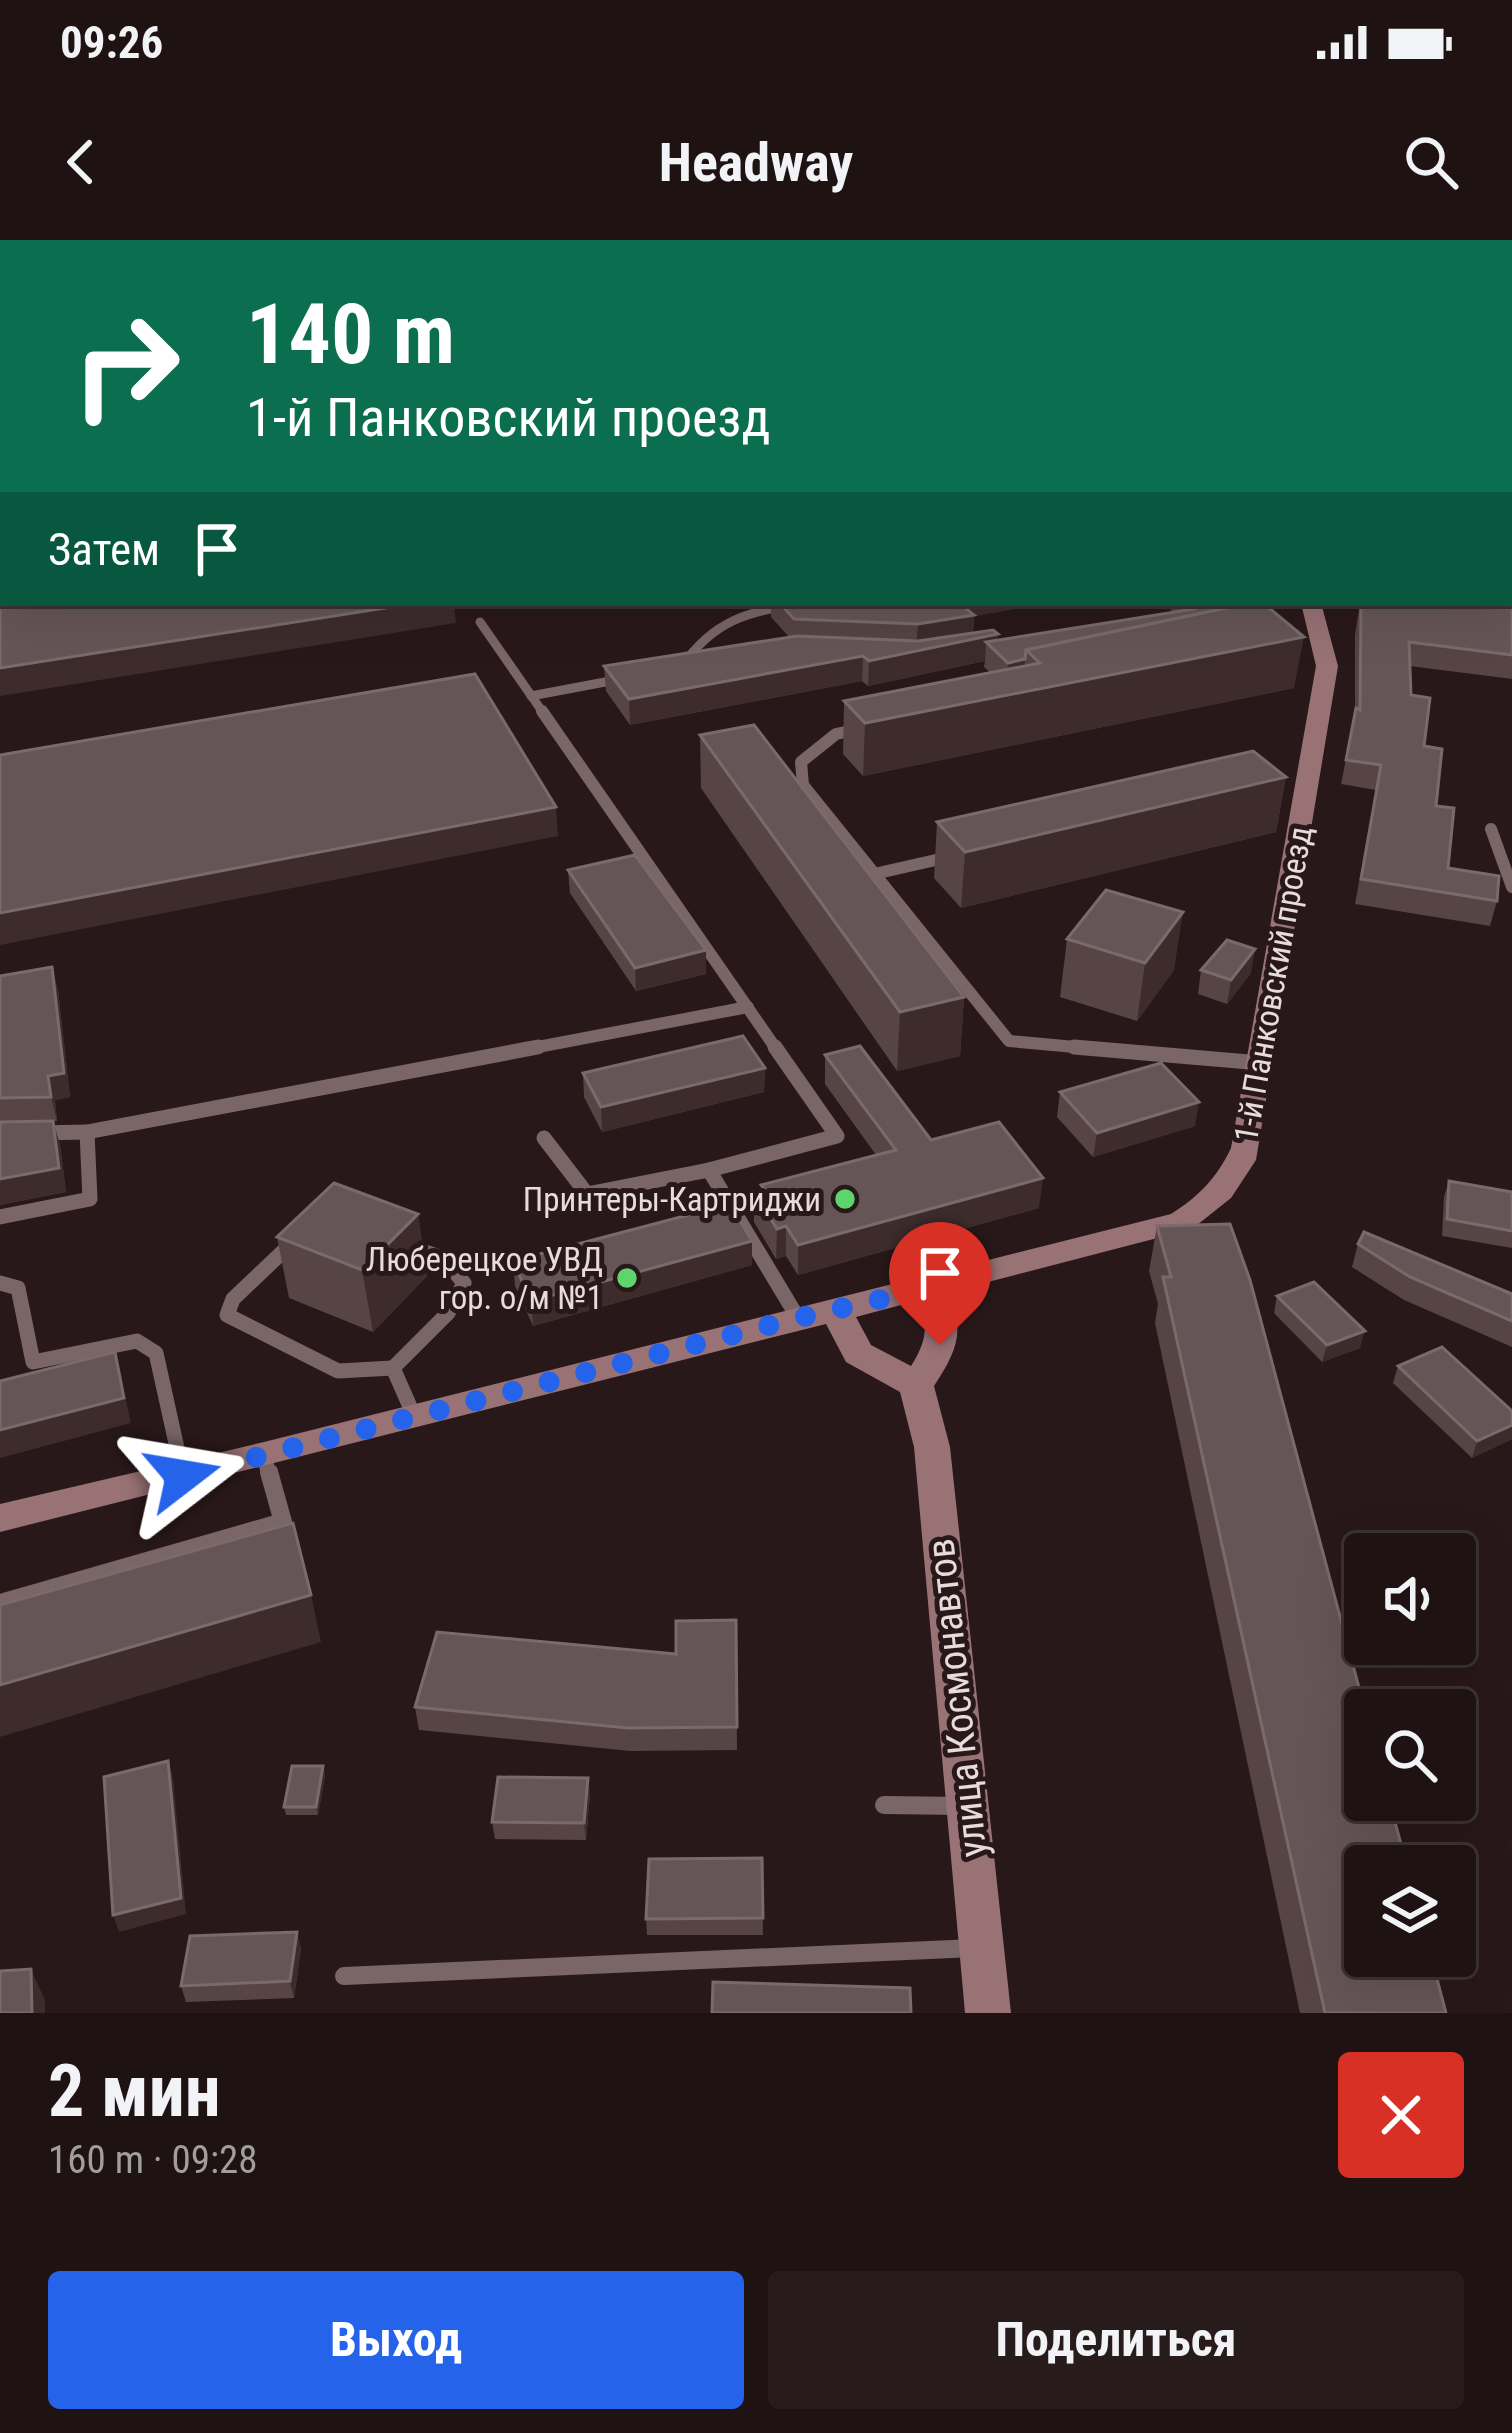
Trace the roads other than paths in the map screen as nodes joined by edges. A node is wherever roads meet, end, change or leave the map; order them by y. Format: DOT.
graph roads {
  1 [pos="784,606"];
  2 [pos="480,622"];
  3 [pos="1312,622"];
  4 [pos="704,665"];
  5 [pos="681,668"];
  6 [pos="659,672"];
  7 [pos="638,676"];
  8 [pos="531,696"];
  9 [pos="883,723"];
  10 [pos="1490,830"];
  11 [pos="962,855"];
  12 [pos="874,874"];
  13 [pos="1512,887"];
  14 [pos="748,1007"];
  15 [pos="1261,1063"];
  16 [pos="87,1132"];
  17 [pos="22,1133"];
  18 [pos="544,1138"];
  19 [pos="709,1170"];
  20 [pos="0,1217"];
  21 [pos="301,1235"];
  22 [pos="382,1235"];
  23 [pos="0,1283"];
  24 [pos="925,1289"];
  25 [pos="837,1312"];
  26 [pos="798,1318"];
  27 [pos="393,1368"];
  28 [pos="916,1384"];
  29 [pos="415,1418"];
  30 [pos="264,1456"];
  31 [pos="183,1476"];
  32 [pos="0,1518"];
  33 [pos="0,1603"];
  34 [pos="884,1805"];
  35 [pos="968,1806"];
  36 [pos="982,1947"];
  37 [pos="344,1976"];
  38 [pos="988,2013"];
  1 -- 5 [label="lane"];
  2 -- 8 [label="lane"];
  3 -- 15 [label="street, 1-й Панковский проезд"];
  4 -- 5 [label="lane"];
  5 -- 6 [label="lane"];
  7 -- 8 [label="lane"];
  8 -- 14 [label="lane"];
  9 -- 12 [label="lane"];
  10 -- 13 [label="lane"];
  11 -- 12 [label="lane"];
  12 -- 15 [label="lane"];
  14 -- 16 [label="lane"];
  14 -- 19 [label="lane"];
  15 -- 24 [label="street, 1-й Панковский проезд"];
  16 -- 17 [label="lane"];
  16 -- 20 [label="lane"];
  18 -- 19 [label="lane"];
  19 -- 26 [label="lane"];
  21 -- 27 [label="lane"];
  22 -- 27 [label="lane"];
  23 -- 31 [label="lane"];
  24 -- 25 [label="street, 1-й Панковский проезд"];
  24 -- 28 [label="street"];
  25 -- 26 [label="street, 1-й Панковский проезд"];
  25 -- 28 [label="street"];
  26 -- 29 [label="street, 1-й Панковский проезд"];
  27 -- 29 [label="lane"];
  28 -- 35 [label="street, улица Космонавтов"];
  29 -- 30 [label="street, 1-й Панковский проезд"];
  30 -- 31 [label="street, 1-й Панковский проезд"];
  30 -- 33 [label="lane"];
  31 -- 32 [label="street, 1-й Панковский проезд"];
  34 -- 35 [label="lane"];
  35 -- 36 [label="street, улица Космонавтов"];
  36 -- 37 [label="lane"];
  36 -- 38 [label="street, улица Космонавтов"];
}
